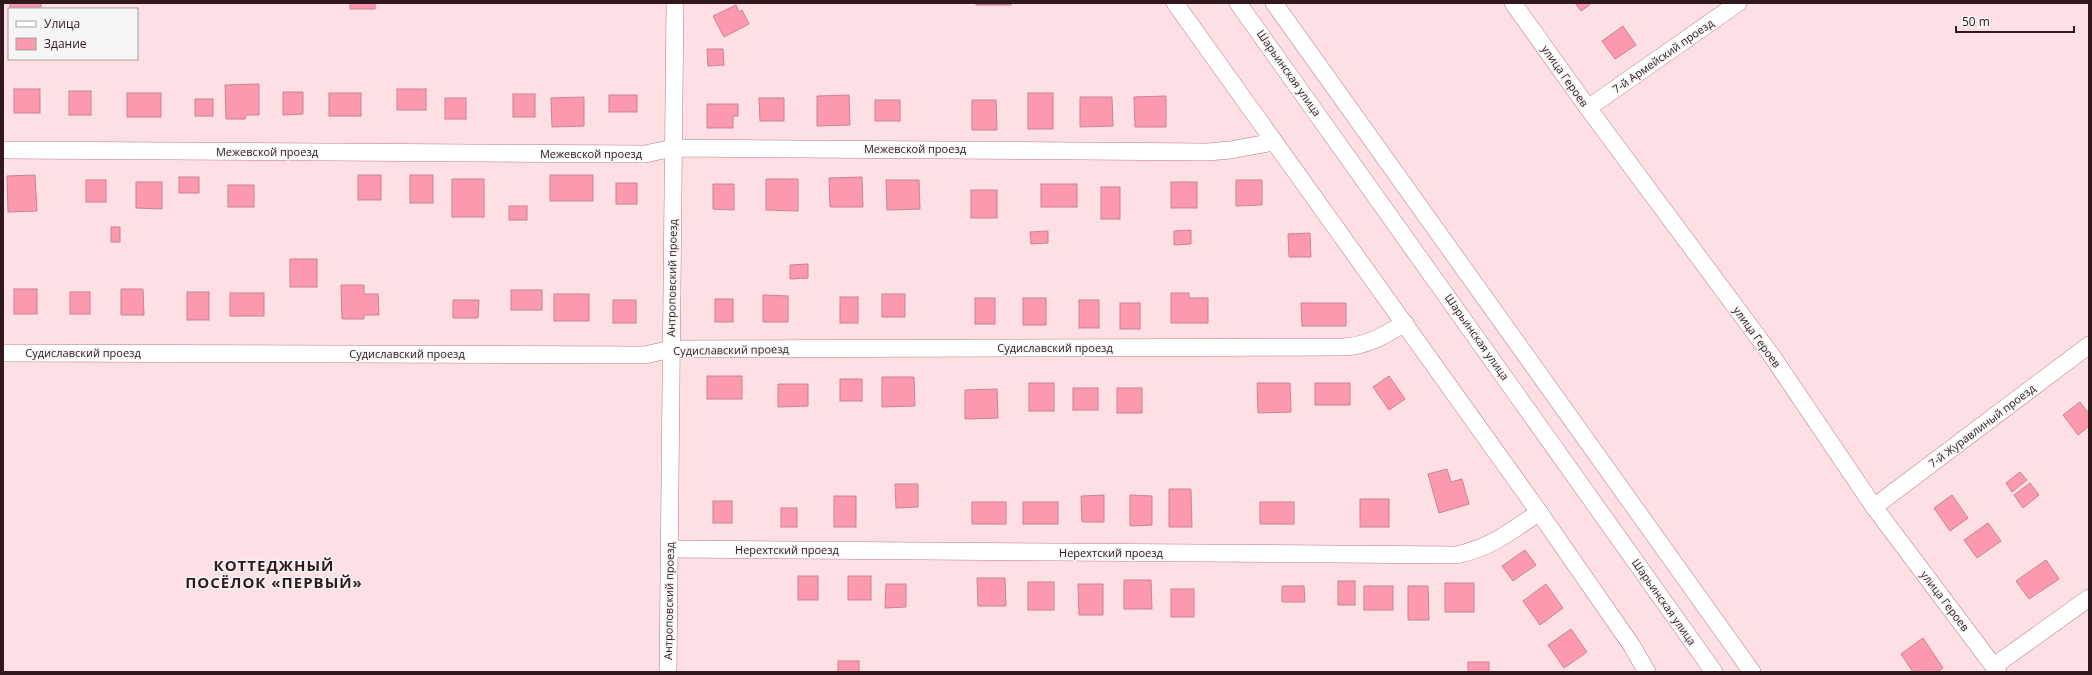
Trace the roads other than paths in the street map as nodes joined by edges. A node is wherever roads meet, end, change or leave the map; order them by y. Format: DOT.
graph roads {
  1 [pos="675,3"];
  2 [pos="1175,3"];
  3 [pos="1238,3"];
  4 [pos="1274,3"];
  5 [pos="1513,3"];
  6 [pos="1738,3"];
  7 [pos="1588,108"];
  8 [pos="1274,142"];
  9 [pos="673,148"];
  10 [pos="3,150"];
  11 [pos="1405,323"];
  12 [pos="2089,345"];
  13 [pos="671,349"];
  14 [pos="3,353"];
  15 [pos="1874,507"];
  16 [pos="1540,512"];
  17 [pos="670,549"];
  18 [pos="2089,598"];
  19 [pos="1996,669"];
  20 [pos="668,672"];
  21 [pos="1647,672"];
  22 [pos="1714,672"];
  23 [pos="1752,672"];
  1 -- 9 [label="street, Антроповский проезд"];
  2 -- 8 [label="street"];
  3 -- 22 [label="street, Шарьинская улица"];
  4 -- 23 [label="street"];
  5 -- 7 [label="street, улица Героев"];
  6 -- 7 [label="street, 7-й Армейский проезд"];
  7 -- 15 [label="street, улица Героев"];
  8 -- 9 [label="street, Межевской проезд"];
  8 -- 11 [label="street"];
  9 -- 10 [label="street, Межевской проезд"];
  9 -- 13 [label="street, Антроповский проезд"];
  11 -- 13 [label="street, Судиславский проезд"];
  11 -- 16 [label="street"];
  12 -- 15 [label="street, 7-й Журавлиный проезд"];
  13 -- 14 [label="street, Судиславский проезд"];
  13 -- 17 [label="street, Антроповский проезд"];
  15 -- 19 [label="street, улица Героев"];
  16 -- 17 [label="street, Нерехтский проезд"];
  16 -- 21 [label="street"];
  17 -- 20 [label="street, Антроповский проезд"];
  18 -- 19 [label="street"];
}
